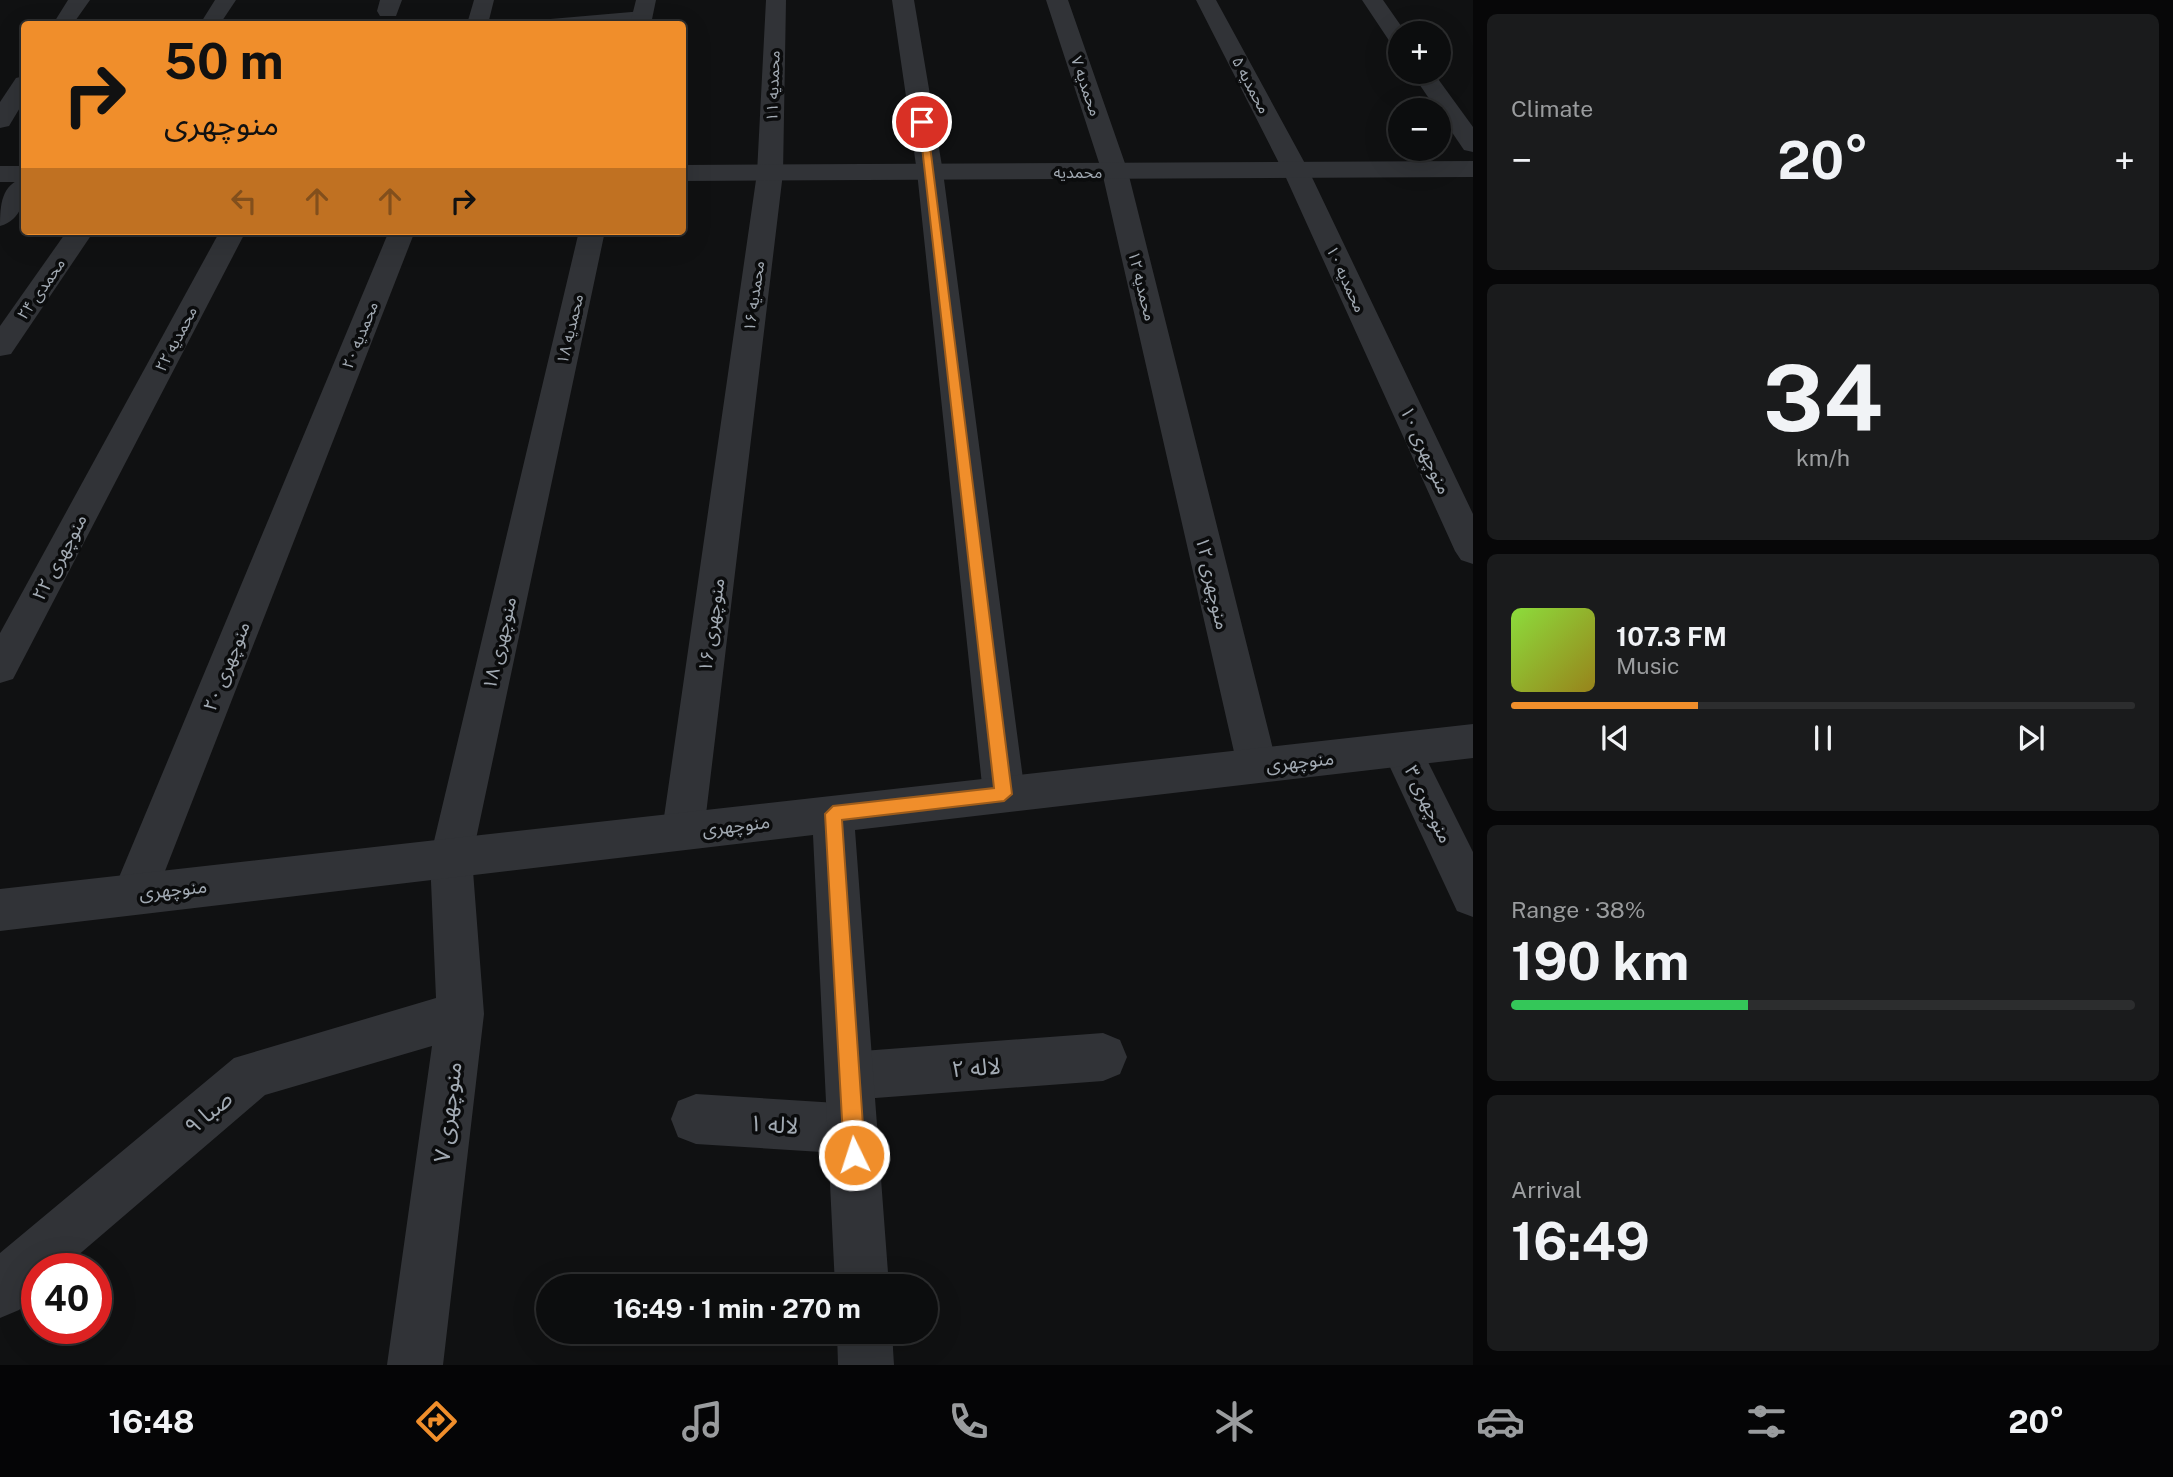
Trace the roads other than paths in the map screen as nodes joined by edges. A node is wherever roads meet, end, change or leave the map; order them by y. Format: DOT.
graph roads {
  1 [pos="79,0"];
  2 [pos="225,0"];
  3 [pos="484,0"];
  4 [pos="776,0"];
  5 [pos="903,0"];
  6 [pos="1056,0"];
  7 [pos="1206,0"];
  8 [pos="1372,0"];
  9 [pos="643,13"];
  10 [pos="65,21"];
  11 [pos="212,21"];
  12 [pos="479,21"];
  13 [pos="567,21"];
  14 [pos="1388,23"];
  15 [pos="1430,84"];
  16 [pos="21,88"];
  17 [pos="0,121"];
  18 [pos="1473,145"];
  19 [pos="1473,169"];
  20 [pos="1295,170"];
  21 [pos="930,172"];
  22 [pos="1115,172"];
  23 [pos="686,173"];
  24 [pos="771,173"];
  25 [pos="0,174"];
  26 [pos="21,174"];
  27 [pos="21,190"];
  28 [pos="0,218"];
  29 [pos="79,235"];
  30 [pos="231,235"];
  31 [pos="400,235"];
  32 [pos="591,235"];
  33 [pos="0,347"];
  34 [pos="1397,388"];
  35 [pos="1170,400"];
  36 [pos="738,420"];
  37 [pos="548,428"];
  38 [pos="318,438"];
  39 [pos="118,446"];
  40 [pos="1473,551"];
  41 [pos="0,668"];
  42 [pos="1473,741"];
  43 [pos="1402,750"];
  44 [pos="1257,765"];
  45 [pos="1004,794"];
  46 [pos="833,814"];
  47 [pos="683,831"];
  48 [pos="451,858"];
  49 [pos="134,894"];
  50 [pos="1473,897"];
  51 [pos="0,910"];
  52 [pos="460,1014"];
  53 [pos="1103,1057"];
  54 [pos="849,1076"];
  55 [pos="696,1119"];
  56 [pos="853,1129"];
  57 [pos="861,1274"];
  58 [pos="0,1291"];
  59 [pos="415,1365"];
  1 -- 10 [label="street"];
  2 -- 11 [label="street"];
  3 -- 12 [label="street"];
  4 -- 24 [label="street, محمدیه ۱۱"];
  5 -- 21 [label="street"];
  6 -- 22 [label="street, محمدیه ۷"];
  7 -- 20 [label="street, محمدیه ۵"];
  8 -- 14 [label="street"];
  9 -- 13 [label="lane"];
  15 -- 18 [label="street"];
  16 -- 17 [label="street"];
  19 -- 20 [label="street, محمدیه"];
  20 -- 22 [label="street, محمدیه"];
  20 -- 34 [label="street, محمدیه ۱۰"];
  21 -- 22 [label="street, محمدیه"];
  21 -- 24 [label="street, محمدیه"];
  21 -- 45 [label="street"];
  22 -- 35 [label="street, محمدیه ۱۲"];
  23 -- 24 [label="street, محمدیه"];
  24 -- 36 [label="street, محمدیه ۱۶"];
  25 -- 26 [label="street"];
  27 -- 28 [label="street"];
  29 -- 33 [label="street, محمدی ۲۴"];
  30 -- 39 [label="street, محمدیه ۲۲"];
  31 -- 38 [label="street, محمدیه ۲۰"];
  32 -- 37 [label="street, محمدیه ۱۸"];
  34 -- 40 [label="street, منوچهری ۱۰"];
  35 -- 44 [label="street, منوچهری ۱۲"];
  36 -- 47 [label="street, منوچهری ۱۶"];
  37 -- 48 [label="street, منوچهری ۱۸"];
  38 -- 49 [label="street, منوچهری ۲۰"];
  39 -- 41 [label="street, منوچهری ۲۲"];
  42 -- 43 [label="street, منوچهری"];
  43 -- 44 [label="street, منوچهری"];
  43 -- 50 [label="street, منوچهری ۳"];
  44 -- 45 [label="street, منوچهری"];
  45 -- 46 [label="street, منوچهری"];
  46 -- 47 [label="street, منوچهری"];
  46 -- 54 [label="street"];
  47 -- 48 [label="street, منوچهری"];
  48 -- 49 [label="street, منوچهری"];
  48 -- 52 [label="street, منوچهری ۷"];
  49 -- 51 [label="street, منوچهری"];
  52 -- 58 [label="street, صبا ۹"];
  52 -- 59 [label="street, منوچهری ۷"];
  53 -- 54 [label="street, ۲ لاله"];
  54 -- 56 [label="street"];
  55 -- 56 [label="street, ۱ لاله"];
  56 -- 57 [label="street"];
}
